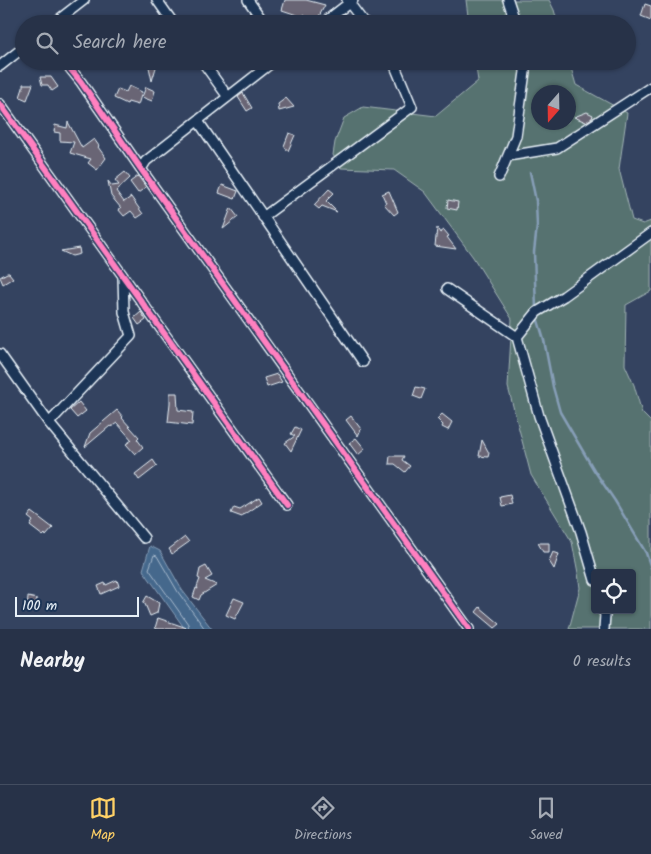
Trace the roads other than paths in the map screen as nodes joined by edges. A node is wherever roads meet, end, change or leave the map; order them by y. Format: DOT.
graph roads {
  1 [pos="84,0"];
  2 [pos="157,0"];
  3 [pos="248,0"];
  4 [pos="508,0"];
  5 [pos="350,1"];
  6 [pos="65,15"];
  7 [pos="168,15"];
  8 [pos="259,15"];
  9 [pos="333,15"];
  10 [pos="359,15"];
  11 [pos="513,15"];
  12 [pos="15,54"];
  13 [pos="0,66"];
  14 [pos="72,70"];
  15 [pos="208,70"];
  16 [pos="262,70"];
  17 [pos="397,70"];
  18 [pos="525,70"];
  19 [pos="651,87"];
  20 [pos="228,97"];
  21 [pos="0,104"];
  22 [pos="198,120"];
  23 [pos="508,156"];
  24 [pos="141,169"];
  25 [pos="499,177"];
  26 [pos="263,217"];
  27 [pos="651,233"];
  28 [pos="123,276"];
  29 [pos="447,289"];
  30 [pos="517,337"];
  31 [pos="0,354"];
  32 [pos="363,362"];
  33 [pos="49,423"];
  34 [pos="287,505"];
  35 [pos="144,538"];
  36 [pos="592,569"];
  37 [pos="605,614"];
  38 [pos="469,629"];
  39 [pos="604,629"];
  1 -- 6 [label="street"];
  2 -- 7 [label="street"];
  3 -- 8 [label="street"];
  4 -- 11 [label="street"];
  5 -- 9 [label="street"];
  5 -- 10 [label="street"];
  12 -- 13 [label="street"];
  14 -- 24 [label="street"];
  15 -- 20 [label="street"];
  16 -- 20 [label="street"];
  17 -- 26 [label="street"];
  18 -- 23 [label="street"];
  19 -- 23 [label="street"];
  20 -- 22 [label="street"];
  21 -- 28 [label="street"];
  22 -- 24 [label="street"];
  22 -- 26 [label="street"];
  23 -- 25 [label="street"];
  24 -- 38 [label="street"];
  26 -- 32 [label="street"];
  27 -- 30 [label="street"];
  28 -- 33 [label="street"];
  28 -- 34 [label="street"];
  29 -- 30 [label="street"];
  30 -- 36 [label="street"];
  31 -- 33 [label="street"];
  33 -- 35 [label="street"];
  37 -- 39 [label="street"];
}
